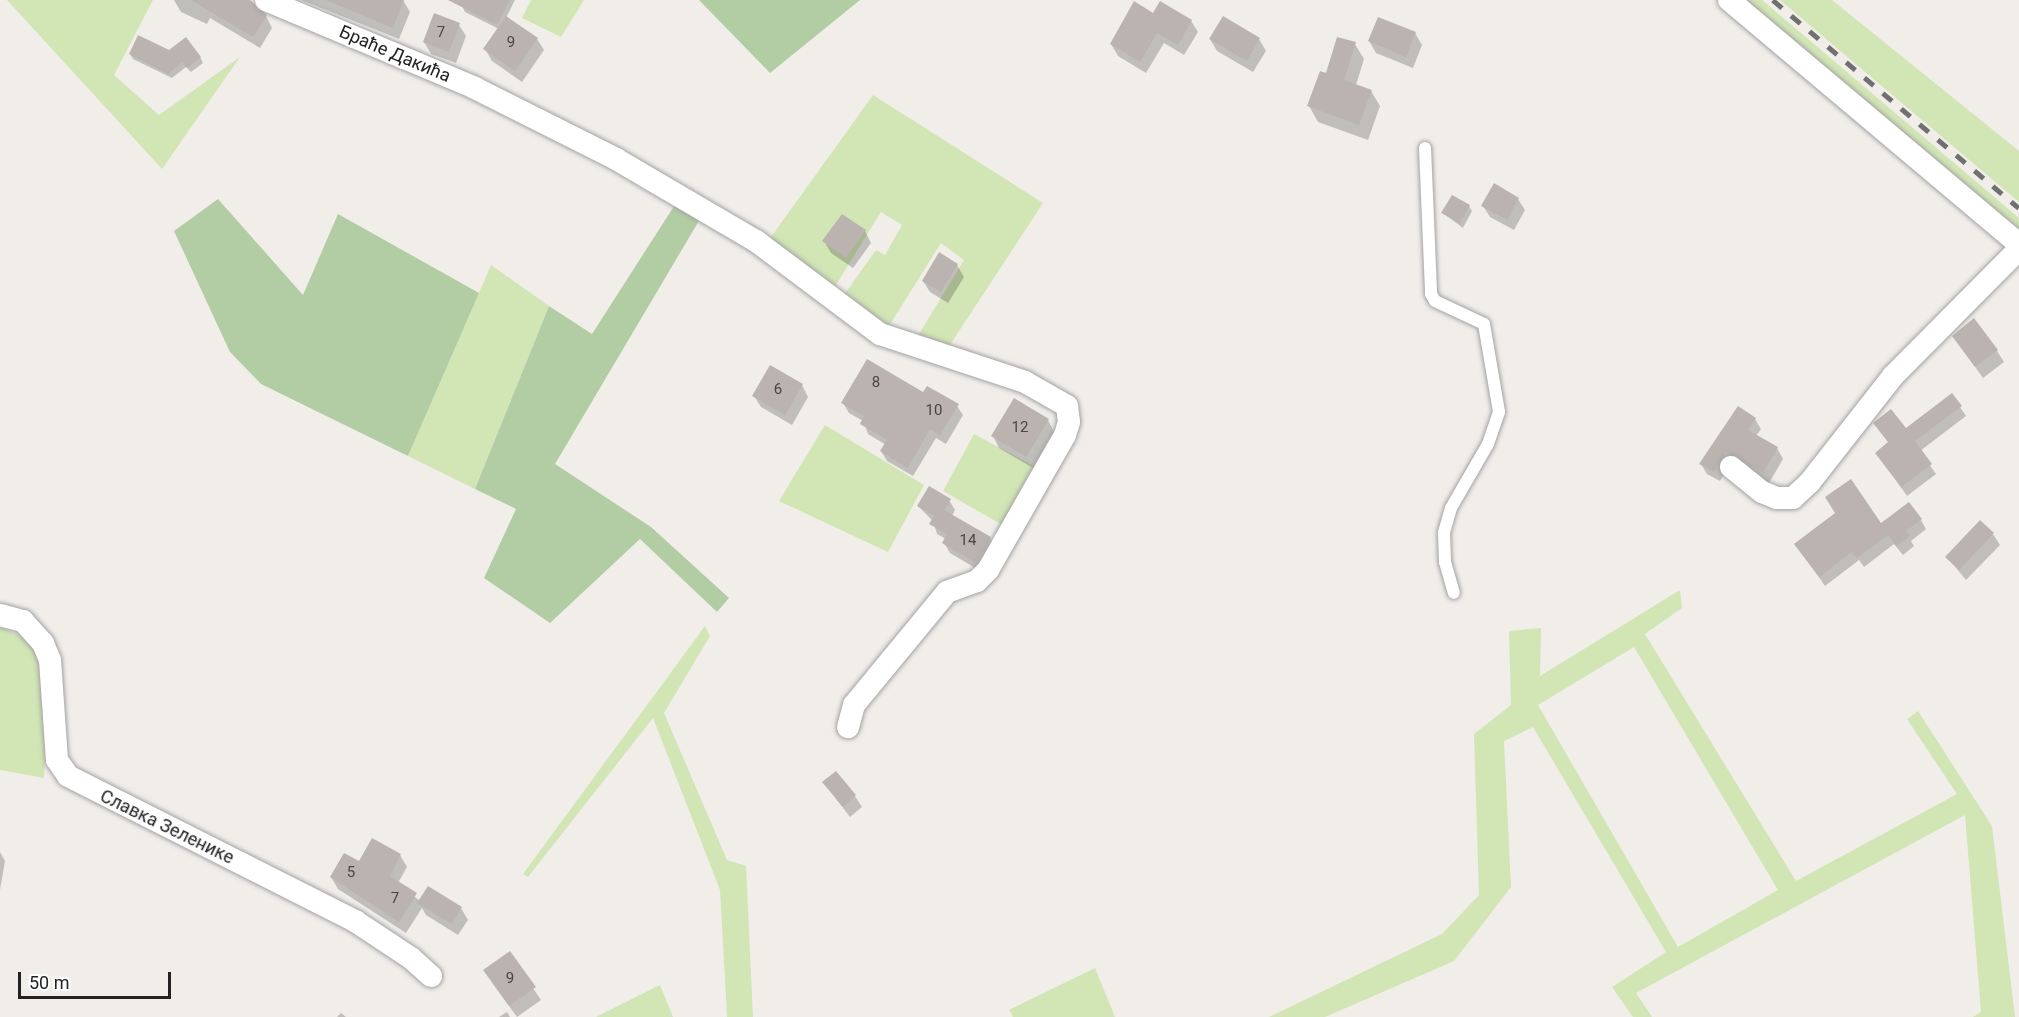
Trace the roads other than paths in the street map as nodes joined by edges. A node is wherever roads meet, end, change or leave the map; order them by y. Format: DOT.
graph roads {
  1 [pos="266,0"];
  2 [pos="1729,0"];
  3 [pos="1425,148"];
  4 [pos="2019,244"];
  5 [pos="2019,249"];
  6 [pos="1731,467"];
  7 [pos="1454,594"];
  8 [pos="0,615"];
  9 [pos="848,727"];
  10 [pos="431,976"];
  1 -- 9 [label="street, Браће Дакића"];
  2 -- 4 [label="street"];
  3 -- 7 [label="lane"];
  5 -- 6 [label="street"];
  8 -- 10 [label="street, Славка Зеленике"];
}
